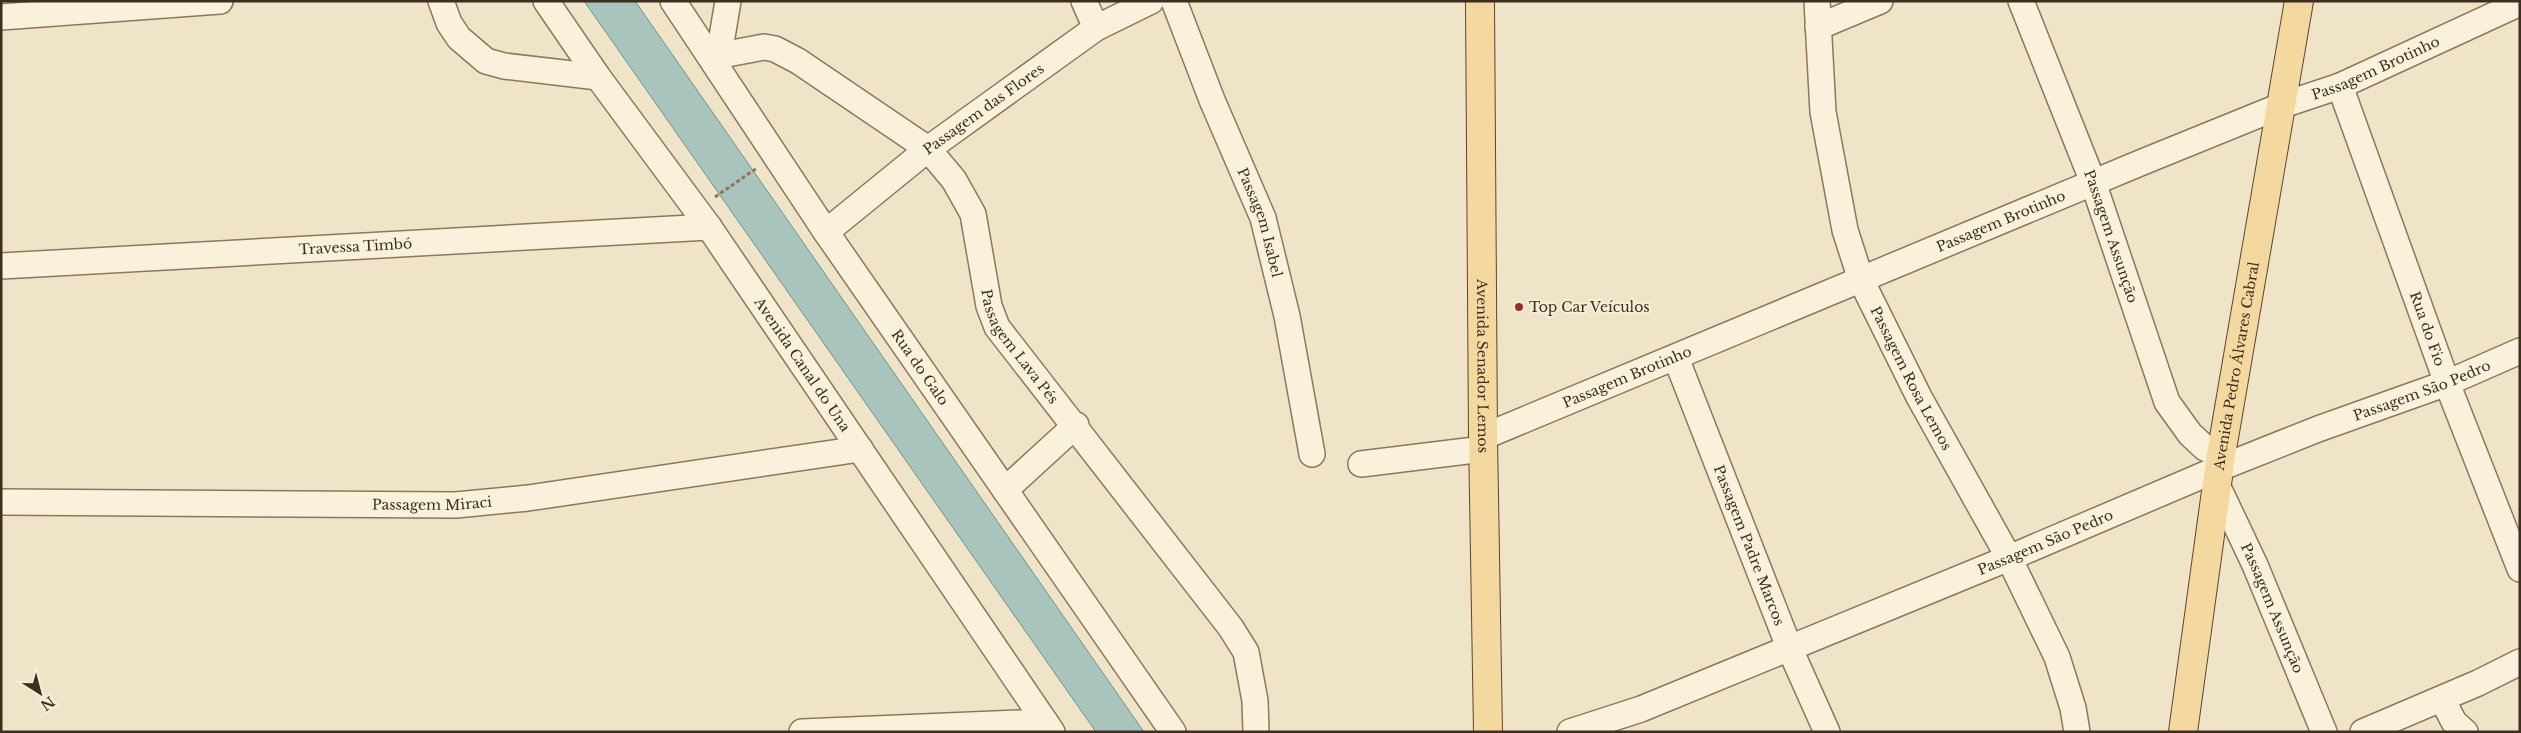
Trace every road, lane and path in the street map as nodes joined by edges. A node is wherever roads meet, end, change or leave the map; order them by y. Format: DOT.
graph roads {
  1 [pos="220,1"];
  2 [pos="441,1"];
  3 [pos="546,1"];
  4 [pos="673,1"];
  5 [pos="728,1"];
  6 [pos="1084,1"];
  7 [pos="1151,1"];
  8 [pos="1174,1"];
  9 [pos="1480,1"];
  10 [pos="1817,1"];
  11 [pos="1880,1"];
  12 [pos="2021,1"];
  13 [pos="2299,1"];
  14 [pos="2520,3"];
  15 [pos="123,5"];
  16 [pos="1,17"];
  17 [pos="1818,27"];
  18 [pos="1096,28"];
  19 [pos="715,56"];
  20 [pos="598,77"];
  21 [pos="2340,86"];
  22 [pos="2283,106"];
  23 [pos="928,149"];
  24 [pos="776,155"];
  25 [pos="2093,182"];
  26 [pos="703,218"];
  27 [pos="826,232"];
  28 [pos="1,266"];
  29 [pos="1861,280"];
  30 [pos="2520,351"];
  31 [pos="1676,358"];
  32 [pos="2447,382"];
  33 [pos="1076,425"];
  34 [pos="1483,443"];
  35 [pos="860,450"];
  36 [pos="1312,454"];
  37 [pos="1361,464"];
  38 [pos="2220,469"];
  39 [pos="1005,490"];
  40 [pos="1,502"];
  41 [pos="2009,558"];
  42 [pos="2520,569"];
  43 [pos="1789,648"];
  44 [pos="2520,662"];
  45 [pos="2442,699"];
  46 [pos="1049,727"];
  47 [pos="802,732"];
  48 [pos="1174,732"];
  49 [pos="1256,732"];
  50 [pos="1488,732"];
  51 [pos="1570,732"];
  52 [pos="1827,732"];
  53 [pos="2077,732"];
  54 [pos="2184,732"];
  55 [pos="2324,732"];
  56 [pos="2363,732"];
  57 [pos="2465,732"];
  1 -- 15 [label="street"];
  2 -- 20 [label="street"];
  3 -- 20 [label="street, Avenida Canal do Una"];
  4 -- 19 [label="street, Rua do Galo"];
  5 -- 19 [label="street"];
  6 -- 18 [label="street"];
  7 -- 18 [label="street, Passagem das Flores"];
  8 -- 36 [label="street, Passagem Isabel"];
  9 -- 34 [label="main road, Avenida Senador Lemos"];
  10 -- 17 [label="street, Passagem Rosa Lemos"];
  11 -- 17 [label="street"];
  12 -- 25 [label="street, Passagem Assunção"];
  13 -- 22 [label="main road, Avenida Pedro Álvares Cabral"];
  14 -- 21 [label="street, Passagem Brotinho"];
  15 -- 16 [label="street"];
  17 -- 29 [label="street, Passagem Rosa Lemos"];
  18 -- 23 [label="street, Passagem das Flores"];
  19 -- 23 [label="street, Passagem Lava Pés"];
  19 -- 24 [label="street, Rua do Galo"];
  20 -- 26 [label="street, Avenida Canal do Una"];
  21 -- 22 [label="street, Passagem Brotinho"];
  21 -- 32 [label="street, Rua do Fio"];
  22 -- 25 [label="street, Passagem Brotinho"];
  22 -- 38 [label="main road, Avenida Pedro Álvares Cabral"];
  23 -- 27 [label="street, Passagem das Flores"];
  23 -- 33 [label="street, Passagem Lava Pés"];
  24 -- 26 [label="path"];
  24 -- 27 [label="street, Rua do Galo"];
  25 -- 29 [label="street, Passagem Brotinho"];
  25 -- 38 [label="street, Passagem Assunção"];
  26 -- 28 [label="street, Travessa Timbó"];
  26 -- 35 [label="street, Avenida Canal do Una"];
  27 -- 39 [label="street, Rua do Galo"];
  29 -- 31 [label="street, Passagem Brotinho"];
  29 -- 41 [label="street, Passagem Rosa Lemos"];
  30 -- 32 [label="street, Passagem São Pedro"];
  31 -- 34 [label="street, Passagem Brotinho"];
  31 -- 43 [label="street, Passagem Padre Marcos"];
  32 -- 38 [label="street, Passagem São Pedro"];
  32 -- 42 [label="street, Rua do Fio"];
  33 -- 39 [label="street"];
  33 -- 49 [label="street, Passagem Lava Pés"];
  34 -- 37 [label="street, Passagem Brotinho"];
  34 -- 50 [label="main road, Avenida Senador Lemos"];
  35 -- 40 [label="street, Passagem Miraci"];
  35 -- 46 [label="street, Avenida Canal do Una"];
  38 -- 41 [label="street, Passagem São Pedro"];
  38 -- 54 [label="main road, Avenida Pedro Álvares Cabral"];
  38 -- 55 [label="street, Passagem Assunção"];
  39 -- 48 [label="street, Rua do Galo"];
  41 -- 43 [label="street, Passagem São Pedro"];
  41 -- 53 [label="street, Passagem Rosa Lemos"];
  43 -- 51 [label="street, Passagem São Pedro"];
  43 -- 52 [label="street, Passagem Padre Marcos"];
  44 -- 45 [label="street"];
  45 -- 56 [label="street"];
  45 -- 57 [label="street"];
  46 -- 47 [label="street"];
}
